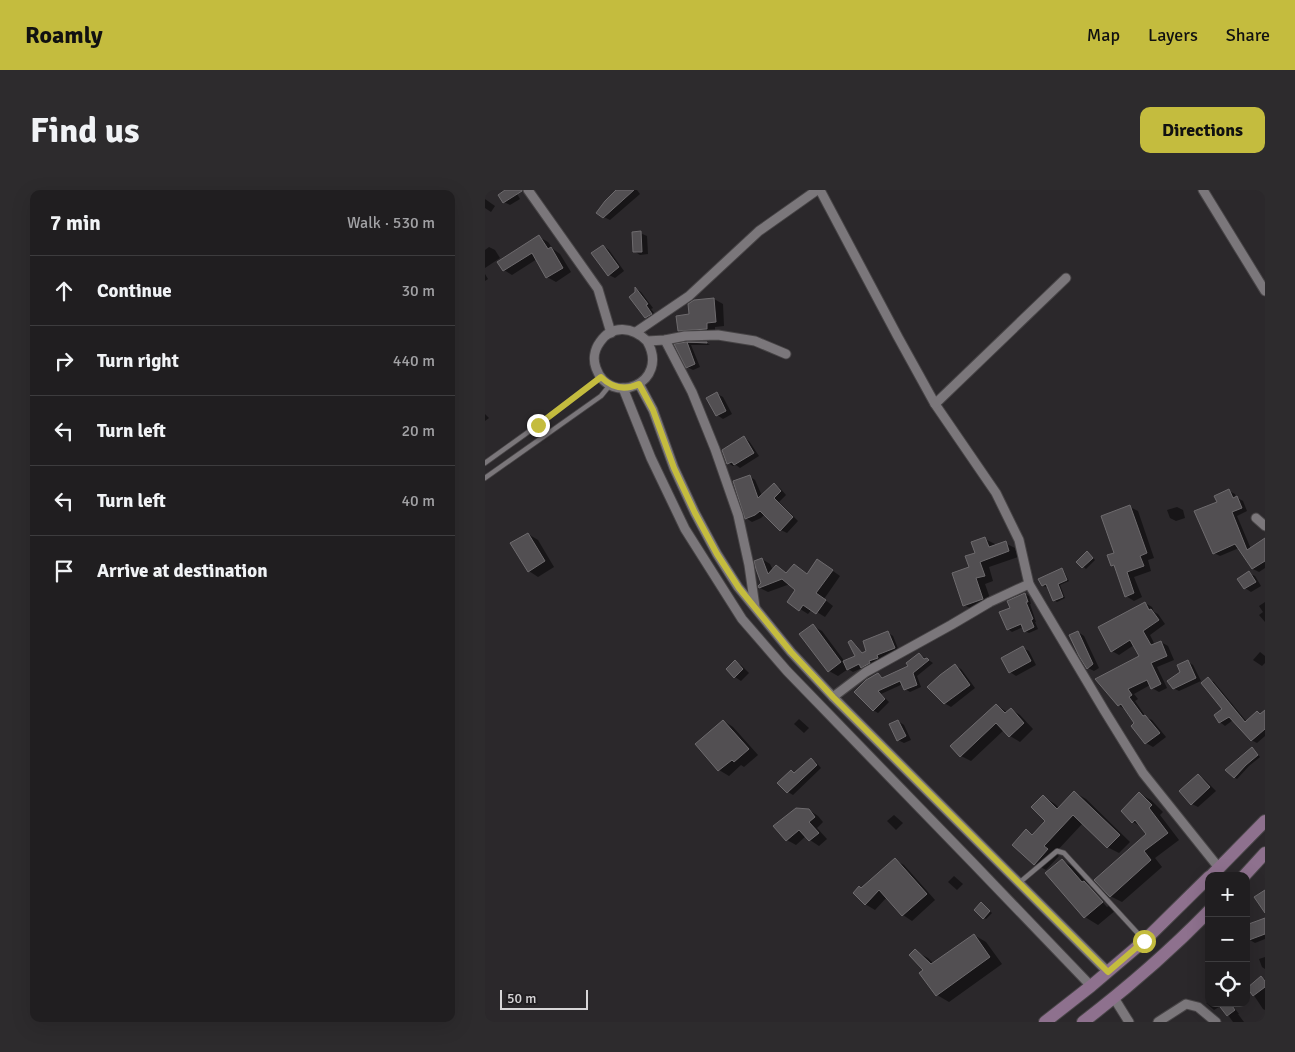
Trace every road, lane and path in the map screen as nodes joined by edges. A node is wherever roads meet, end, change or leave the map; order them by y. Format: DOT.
graph roads {
  1 [pos="527,190"];
  2 [pos="819,190"];
  3 [pos="1203,190"];
  4 [pos="1066,278"];
  5 [pos="1265,291"];
  6 [pos="636,332"];
  7 [pos="611,333"];
  8 [pos="665,340"];
  9 [pos="647,341"];
  10 [pos="786,354"];
  11 [pos="601,377"];
  12 [pos="639,384"];
  13 [pos="610,385"];
  14 [pos="623,388"];
  15 [pos="935,404"];
  16 [pos="485,463"];
  17 [pos="485,478"];
  18 [pos="1256,518"];
  19 [pos="1265,526"];
  20 [pos="1029,584"];
  21 [pos="755,608"];
  22 [pos="833,697"];
  23 [pos="1265,821"];
  24 [pos="1263,859"];
  25 [pos="1212,872"];
  26 [pos="1215,872"];
  27 [pos="1248,872"];
  28 [pos="1205,882"];
  29 [pos="1019,883"];
  30 [pos="1205,916"];
  31 [pos="1144,941"];
  32 [pos="1108,972"];
  33 [pos="1091,986"];
  34 [pos="1114,998"];
  35 [pos="1045,1022"];
  36 [pos="1083,1022"];
  37 [pos="1129,1022"];
  38 [pos="1158,1022"];
  39 [pos="1216,1022"];
  1 -- 7 [label="street"];
  2 -- 6 [label="street"];
  2 -- 15 [label="street"];
  3 -- 5 [label="street"];
  4 -- 15 [label="street"];
  6 -- 7 [label="street"];
  6 -- 9 [label="street"];
  7 -- 11 [label="street"];
  8 -- 9 [label="street"];
  8 -- 10 [label="street"];
  8 -- 21 [label="street"];
  9 -- 12 [label="street"];
  11 -- 13 [label="street"];
  11 -- 16 [label="lane"];
  12 -- 14 [label="street"];
  12 -- 21 [label="street"];
  13 -- 14 [label="street"];
  13 -- 17 [label="lane"];
  14 -- 33 [label="street"];
  15 -- 20 [label="street"];
  18 -- 19 [label="street"];
  20 -- 22 [label="street"];
  20 -- 25 [label="street"];
  21 -- 22 [label="street"];
  22 -- 29 [label="street"];
  23 -- 26 [label="main road"];
  24 -- 27 [label="main road"];
  28 -- 31 [label="main road"];
  29 -- 31 [label="lane"];
  29 -- 32 [label="street"];
  30 -- 34 [label="main road"];
  31 -- 32 [label="main road"];
  32 -- 33 [label="main road"];
  33 -- 35 [label="main road"];
  34 -- 36 [label="main road"];
  34 -- 37 [label="street"];
  38 -- 39 [label="street"];
}
